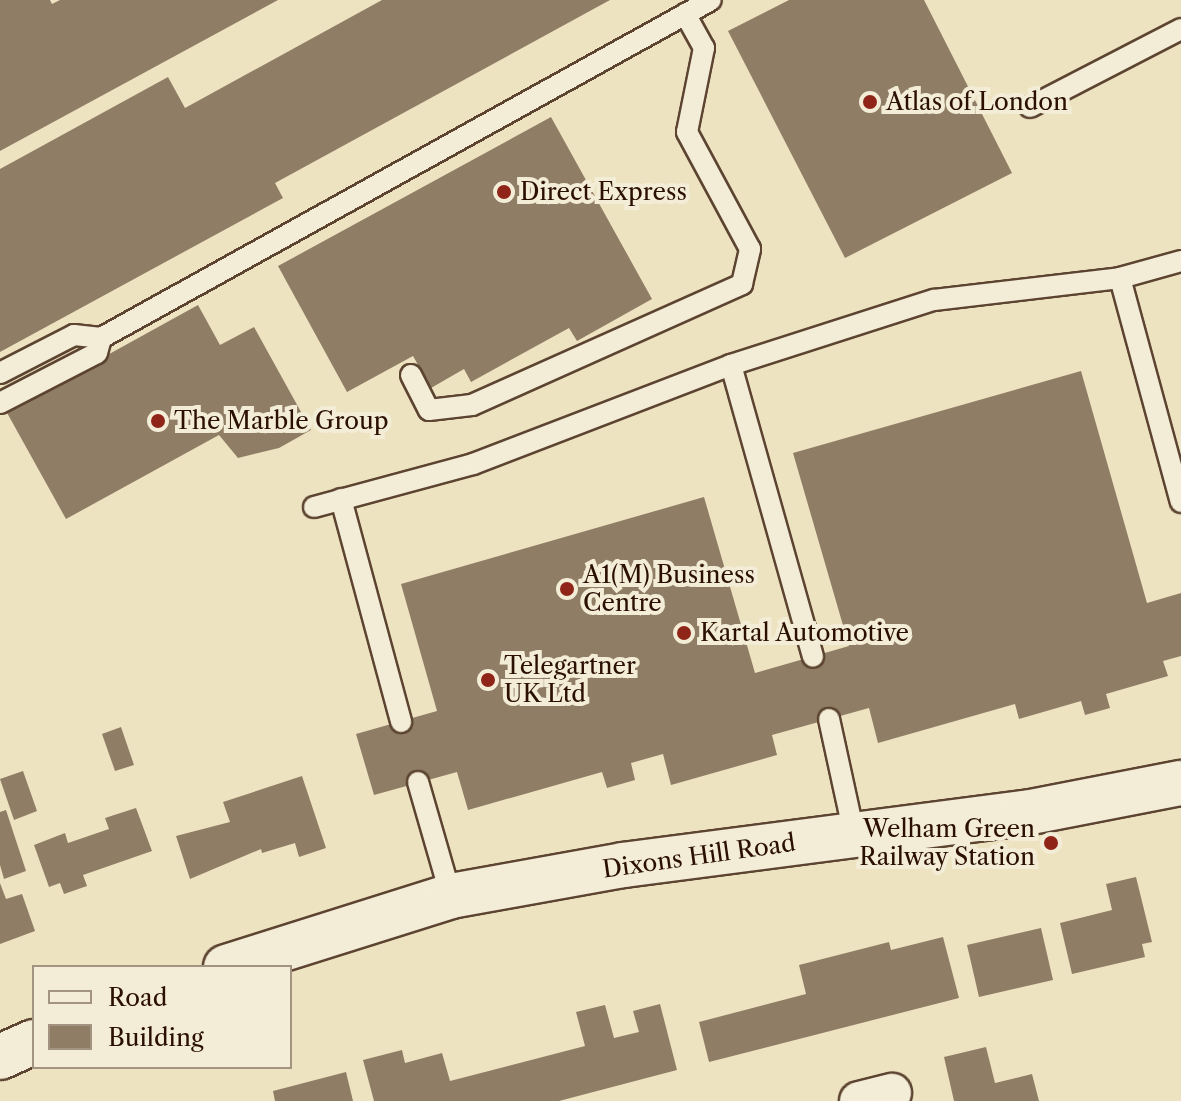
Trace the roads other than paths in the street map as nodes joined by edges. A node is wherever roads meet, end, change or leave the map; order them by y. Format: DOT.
graph roads {
  1 [pos="711,0"];
  2 [pos="685,14"];
  3 [pos="1181,29"];
  4 [pos="1030,107"];
  5 [pos="1181,261"];
  6 [pos="1120,278"];
  7 [pos="101,338"];
  8 [pos="731,365"];
  9 [pos="0,373"];
  10 [pos="411,375"];
  11 [pos="0,403"];
  12 [pos="341,499"];
  13 [pos="1181,502"];
  14 [pos="314,507"];
  15 [pos="813,657"];
  16 [pos="829,719"];
  17 [pos="401,722"];
  18 [pos="418,782"];
  19 [pos="1181,783"];
  20 [pos="854,834"];
  21 [pos="451,896"];
  22 [pos="232,965"];
  23 [pos="32,1043"];
  24 [pos="0,1057"];
  1 -- 2 [label="lane"];
  2 -- 7 [label="lane"];
  2 -- 10 [label="lane"];
  3 -- 4 [label="lane"];
  5 -- 6 [label="lane"];
  6 -- 8 [label="lane"];
  6 -- 13 [label="lane"];
  7 -- 9 [label="lane"];
  7 -- 11 [label="lane"];
  8 -- 12 [label="lane"];
  8 -- 15 [label="lane"];
  12 -- 14 [label="lane"];
  12 -- 17 [label="lane"];
  16 -- 20 [label="lane"];
  18 -- 21 [label="lane"];
  19 -- 20 [label="street, Dixons Hill Road"];
  20 -- 21 [label="street, Dixons Hill Road"];
  21 -- 22 [label="street, Dixons Hill Road"];
  23 -- 24 [label="street"];
}
